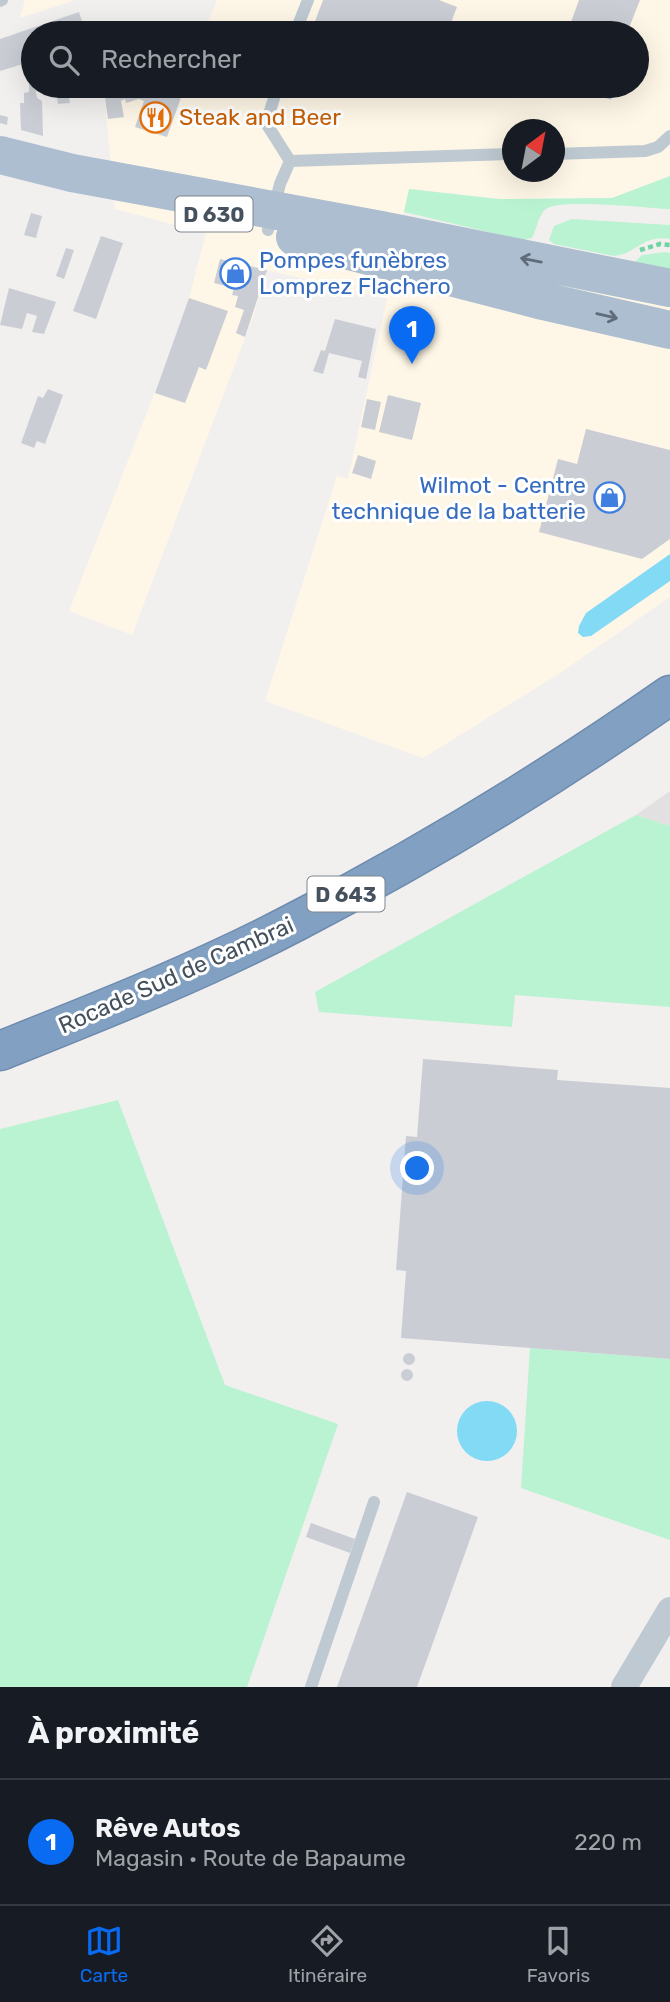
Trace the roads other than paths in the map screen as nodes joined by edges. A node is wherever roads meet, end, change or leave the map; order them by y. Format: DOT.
graph roads {
  1 [pos="308,0"];
  2 [pos="300,21"];
  3 [pos="274,98"];
  4 [pos="670,136"];
  5 [pos="502,154"];
  6 [pos="565,154"];
  7 [pos="0,155"];
  8 [pos="290,161"];
  9 [pos="271,220"];
  10 [pos="656,285"];
  11 [pos="543,301"];
  12 [pos="670,330"];
  13 [pos="670,695"];
  14 [pos="0,1051"];
  15 [pos="374,1502"];
  16 [pos="670,1610"];
  17 [pos="311,1687"];
  18 [pos="624,1687"];
  1 -- 2 [label="lane"];
  3 -- 8 [label="lane"];
  4 -- 6 [label="lane"];
  5 -- 8 [label="lane"];
  7 -- 9 [label="main road, D 630"];
  8 -- 9 [label="lane"];
  10 -- 9 [label="main road, D 630, one-way"];
  9 -- 11 [label="main road, D 630"];
  10 -- 11 [label="main road"];
  11 -- 12 [label="main road, D 630, one-way"];
  13 -- 14 [label="highway, Rocade Sud de Cambrai / D 643"];
  15 -- 17 [label="lane"];
  16 -- 18 [label="street"];
}
